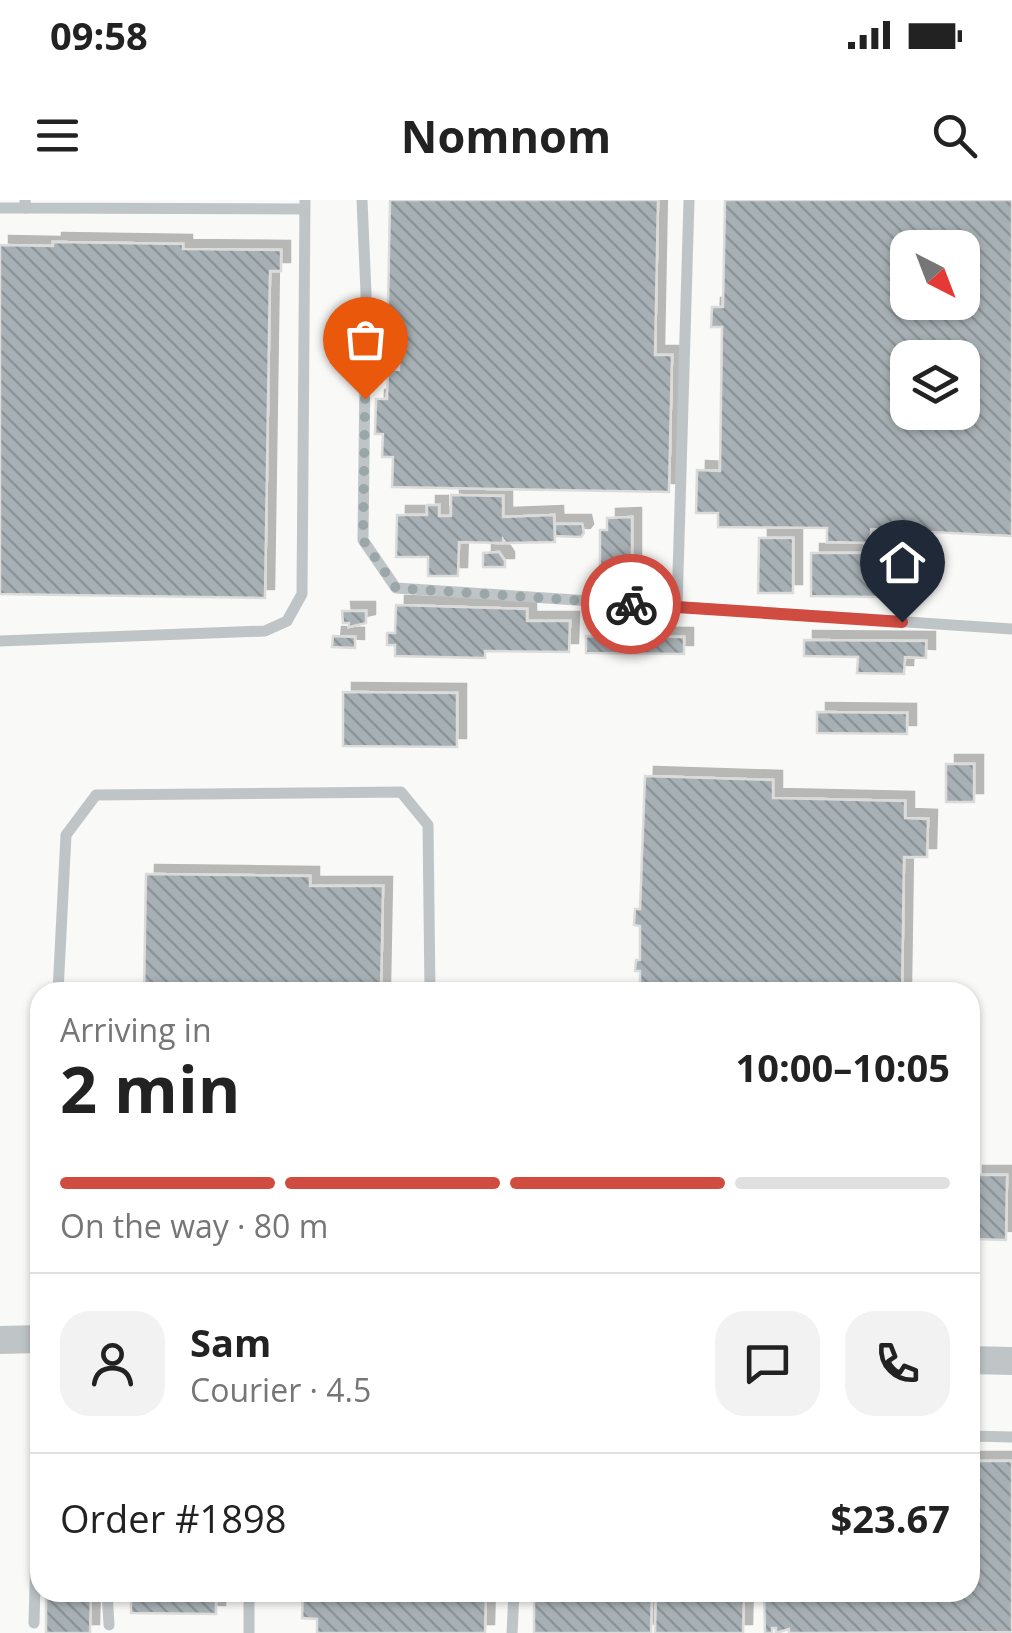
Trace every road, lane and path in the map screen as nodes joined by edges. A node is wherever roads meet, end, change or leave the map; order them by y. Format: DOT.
graph roads {
  1 [pos="362,200"];
  2 [pos="689,200"];
  3 [pos="26,204"];
  4 [pos="305,204"];
  5 [pos="0,208"];
  6 [pos="677,608"];
  7 [pos="1012,629"];
  8 [pos="0,641"];
  9 [pos="59,982"];
  10 [pos="430,982"];
  11 [pos="30,1339"];
  12 [pos="0,1340"];
  13 [pos="980,1360"];
  14 [pos="1012,1361"];
  15 [pos="980,1436"];
  16 [pos="1012,1437"];
  17 [pos="35,1602"];
  18 [pos="108,1602"];
  19 [pos="249,1602"];
  20 [pos="514,1602"];
  21 [pos="34,1623"];
  22 [pos="109,1625"];
  23 [pos="249,1633"];
  24 [pos="512,1633"];
  1 -- 6 [label="lane"];
  2 -- 6 [label="lane"];
  3 -- 4 [label="lane"];
  3 -- 5 [label="lane"];
  4 -- 8 [label="lane"];
  6 -- 7 [label="lane"];
  9 -- 10 [label="lane"];
  11 -- 12 [label="street"];
  13 -- 14 [label="street"];
  15 -- 16 [label="lane"];
  17 -- 21 [label="lane"];
  18 -- 22 [label="lane"];
  19 -- 23 [label="lane"];
  20 -- 24 [label="lane"];
}
